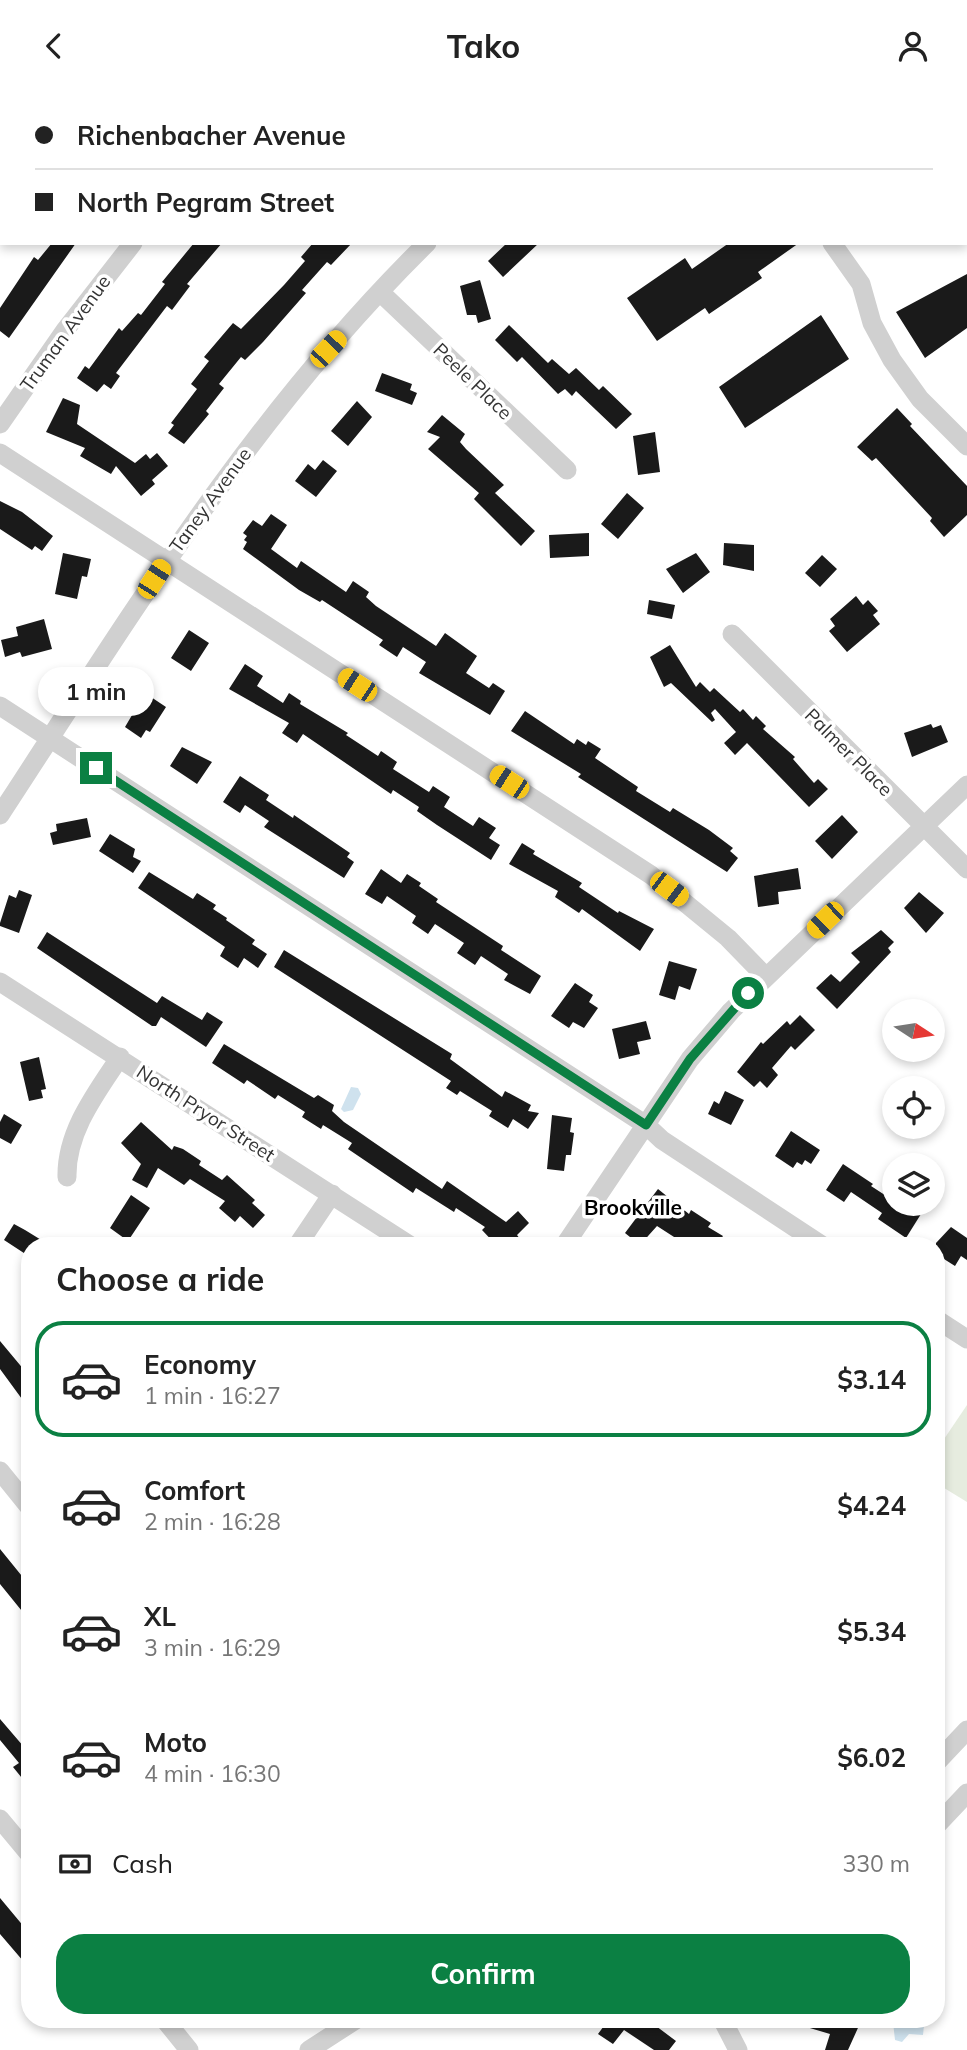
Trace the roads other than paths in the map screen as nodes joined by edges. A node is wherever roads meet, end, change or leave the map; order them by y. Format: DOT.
graph roads {
  1 [pos="131,245"];
  2 [pos="425,245"];
  3 [pos="833,245"];
  4 [pos="380,292"];
  5 [pos="0,424"];
  6 [pos="967,446"];
  7 [pos="0,453"];
  8 [pos="567,470"];
  9 [pos="167,558"];
  10 [pos="732,634"];
  11 [pos="0,706"];
  12 [pos="50,738"];
  13 [pos="967,785"];
  14 [pos="0,815"];
  15 [pos="923,827"];
  16 [pos="967,869"];
  17 [pos="765,976"];
  18 [pos="0,982"];
  19 [pos="120,1057"];
  20 [pos="646,1125"];
  21 [pos="66,1177"];
  22 [pos="332,1194"];
  23 [pos="303,1237"];
  24 [pos="397,1237"];
  25 [pos="571,1237"];
  26 [pos="809,1237"];
  27 [pos="945,1325"];
  28 [pos="967,1339"];
  29 [pos="0,1471"];
  30 [pos="21,1497"];
  31 [pos="967,1730"];
  32 [pos="945,1753"];
  33 [pos="967,1793"];
  34 [pos="945,1816"];
  35 [pos="0,1819"];
  36 [pos="21,1844"];
  37 [pos="171,2028"];
  38 [pos="343,2028"];
  39 [pos="727,2028"];
  40 [pos="189,2050"];
  41 [pos="309,2050"];
  42 [pos="738,2050"];
  1 -- 5 [label="street, Truman Avenue"];
  2 -- 4 [label="street, Taney Avenue"];
  3 -- 6 [label="street"];
  4 -- 8 [label="street, Peele Place"];
  4 -- 9 [label="street, Taney Avenue"];
  7 -- 9 [label="street"];
  9 -- 12 [label="street, Taney Avenue"];
  9 -- 17 [label="street"];
  10 -- 15 [label="street, Palmer Place"];
  11 -- 12 [label="street"];
  12 -- 14 [label="street, Taney Avenue"];
  12 -- 20 [label="street"];
  13 -- 15 [label="street"];
  15 -- 16 [label="street, Palmer Place"];
  15 -- 17 [label="street"];
  17 -- 20 [label="street"];
  18 -- 19 [label="street, North Pryor Street"];
  19 -- 21 [label="street"];
  19 -- 22 [label="street, North Pryor Street"];
  20 -- 25 [label="street"];
  20 -- 26 [label="street"];
  22 -- 23 [label="street"];
  22 -- 24 [label="street, North Pryor Street"];
  27 -- 28 [label="street"];
  29 -- 30 [label="street"];
  31 -- 32 [label="street"];
  33 -- 34 [label="street"];
  35 -- 36 [label="street"];
  37 -- 40 [label="street"];
  38 -- 41 [label="street"];
  39 -- 42 [label="street"];
}
